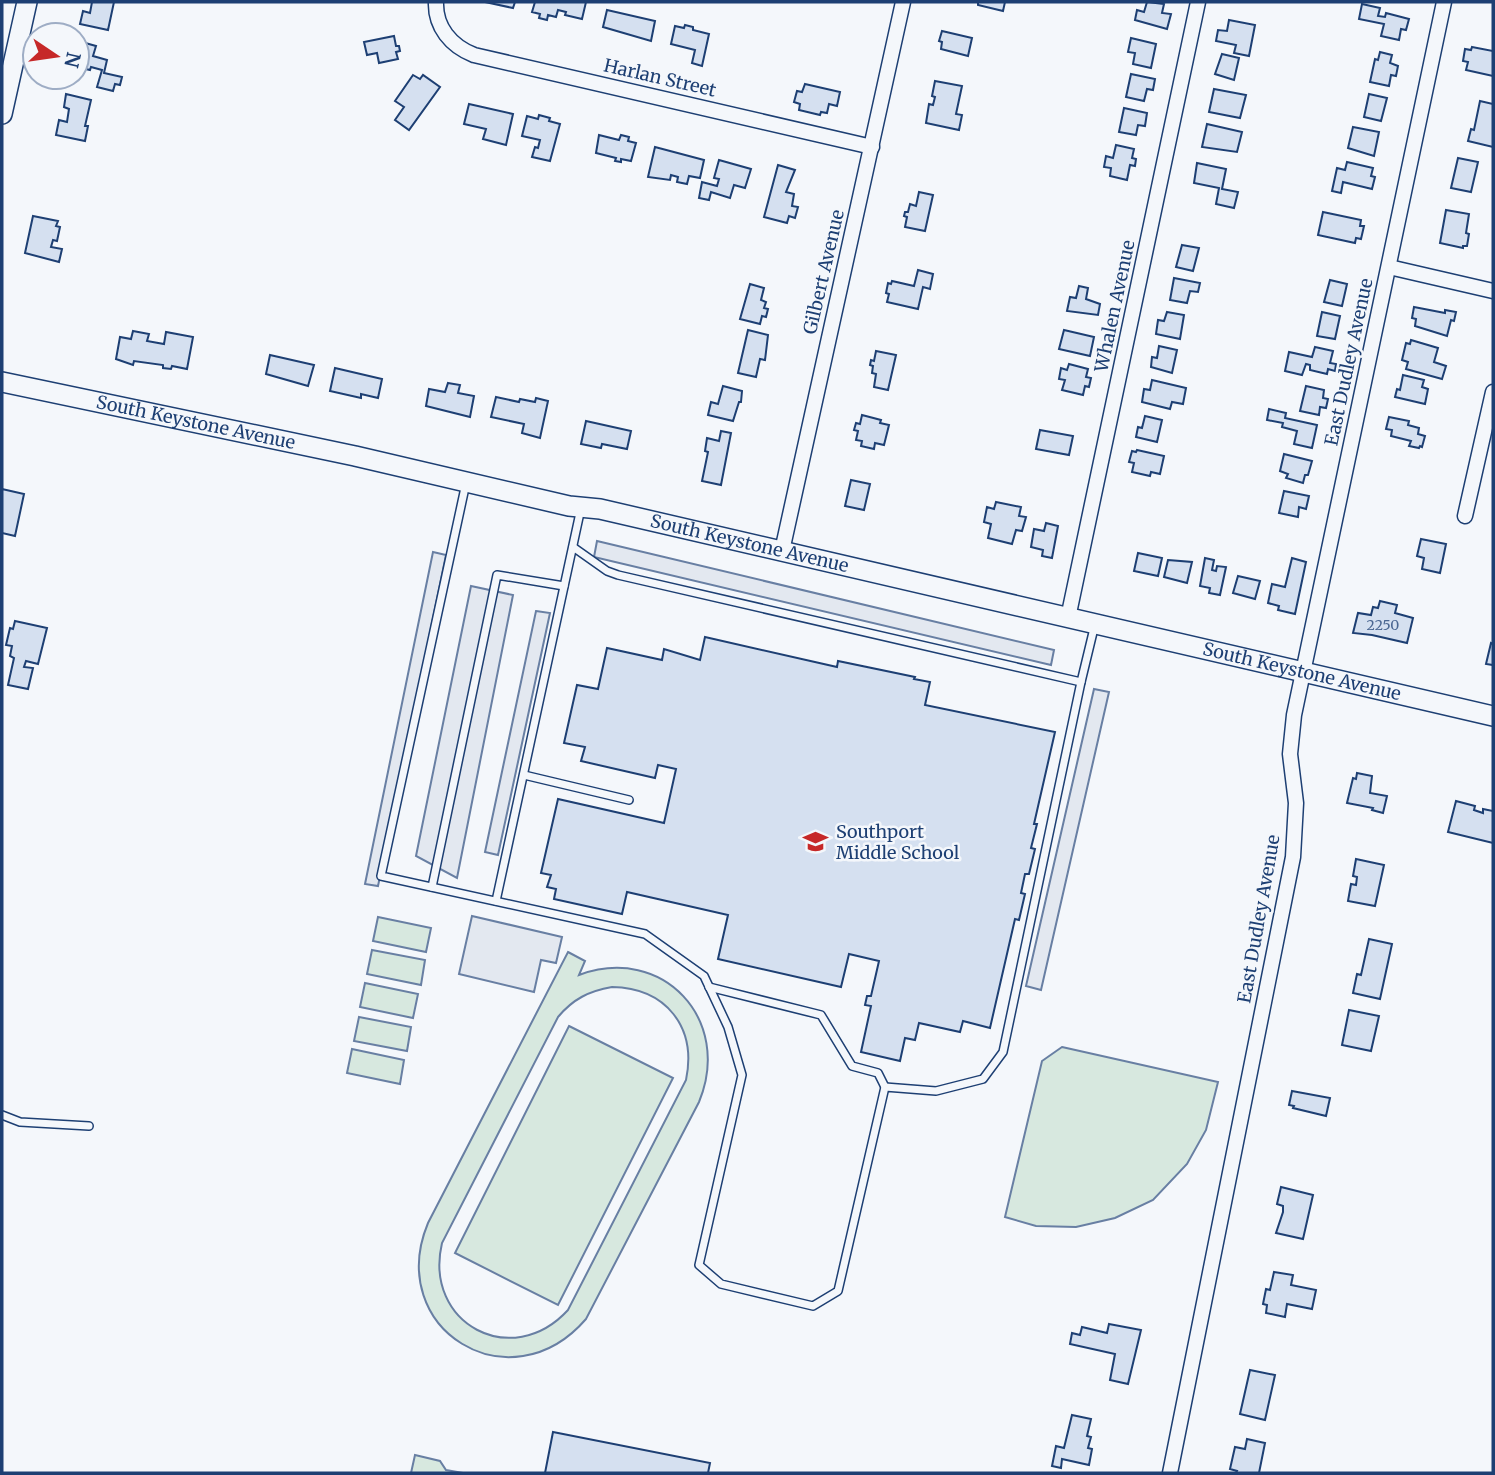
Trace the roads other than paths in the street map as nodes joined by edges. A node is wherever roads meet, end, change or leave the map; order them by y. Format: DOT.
graph roads {
  1 [pos="27,2"];
  2 [pos="436,2"];
  3 [pos="903,2"];
  4 [pos="1198,2"];
  5 [pos="1444,2"];
  6 [pos="2,114"];
  7 [pos="872,147"];
  8 [pos="1389,267"];
  9 [pos="1493,291"];
  10 [pos="2,382"];
  11 [pos="1493,392"];
  12 [pos="466,482"];
  13 [pos="581,507"];
  14 [pos="1465,516"];
  15 [pos="573,547"];
  16 [pos="782,551"];
  17 [pos="564,586"];
  18 [pos="1068,618"];
  19 [pos="1095,624"];
  20 [pos="1304,672"];
  21 [pos="1081,682"];
  22 [pos="1493,716"];
  23 [pos="524,775"];
  24 [pos="629,800"];
  25 [pos="432,887"];
  26 [pos="496,901"];
  27 [pos="709,987"];
  28 [pos="885,1087"];
  29 [pos="2,1115"];
  30 [pos="89,1126"];
  31 [pos="1170,1473"];
  1 -- 6 [label="main road"];
  2 -- 7 [label="street, Harlan Street"];
  3 -- 7 [label="street, Gilbert Avenue"];
  4 -- 18 [label="street, Whalen Avenue"];
  5 -- 8 [label="street, East Dudley Avenue"];
  7 -- 16 [label="street, Gilbert Avenue"];
  8 -- 9 [label="street"];
  8 -- 20 [label="street, East Dudley Avenue"];
  10 -- 12 [label="main road, South Keystone Avenue"];
  11 -- 14 [label="street"];
  12 -- 13 [label="main road, South Keystone Avenue"];
  12 -- 25 [label="lane"];
  13 -- 15 [label="lane"];
  13 -- 16 [label="main road, South Keystone Avenue"];
  15 -- 17 [label="lane"];
  15 -- 21 [label="lane"];
  16 -- 18 [label="main road, South Keystone Avenue"];
  17 -- 23 [label="lane"];
  17 -- 25 [label="lane"];
  18 -- 19 [label="main road, South Keystone Avenue"];
  19 -- 20 [label="main road, South Keystone Avenue"];
  19 -- 21 [label="lane"];
  20 -- 22 [label="main road, South Keystone Avenue"];
  20 -- 31 [label="street, East Dudley Avenue"];
  21 -- 28 [label="lane"];
  23 -- 24 [label="lane"];
  23 -- 26 [label="lane"];
  25 -- 26 [label="lane"];
  26 -- 27 [label="lane"];
  27 -- 28 [label="lane"];
  27 -- 28 [label="lane"];
  29 -- 30 [label="lane"];
}
